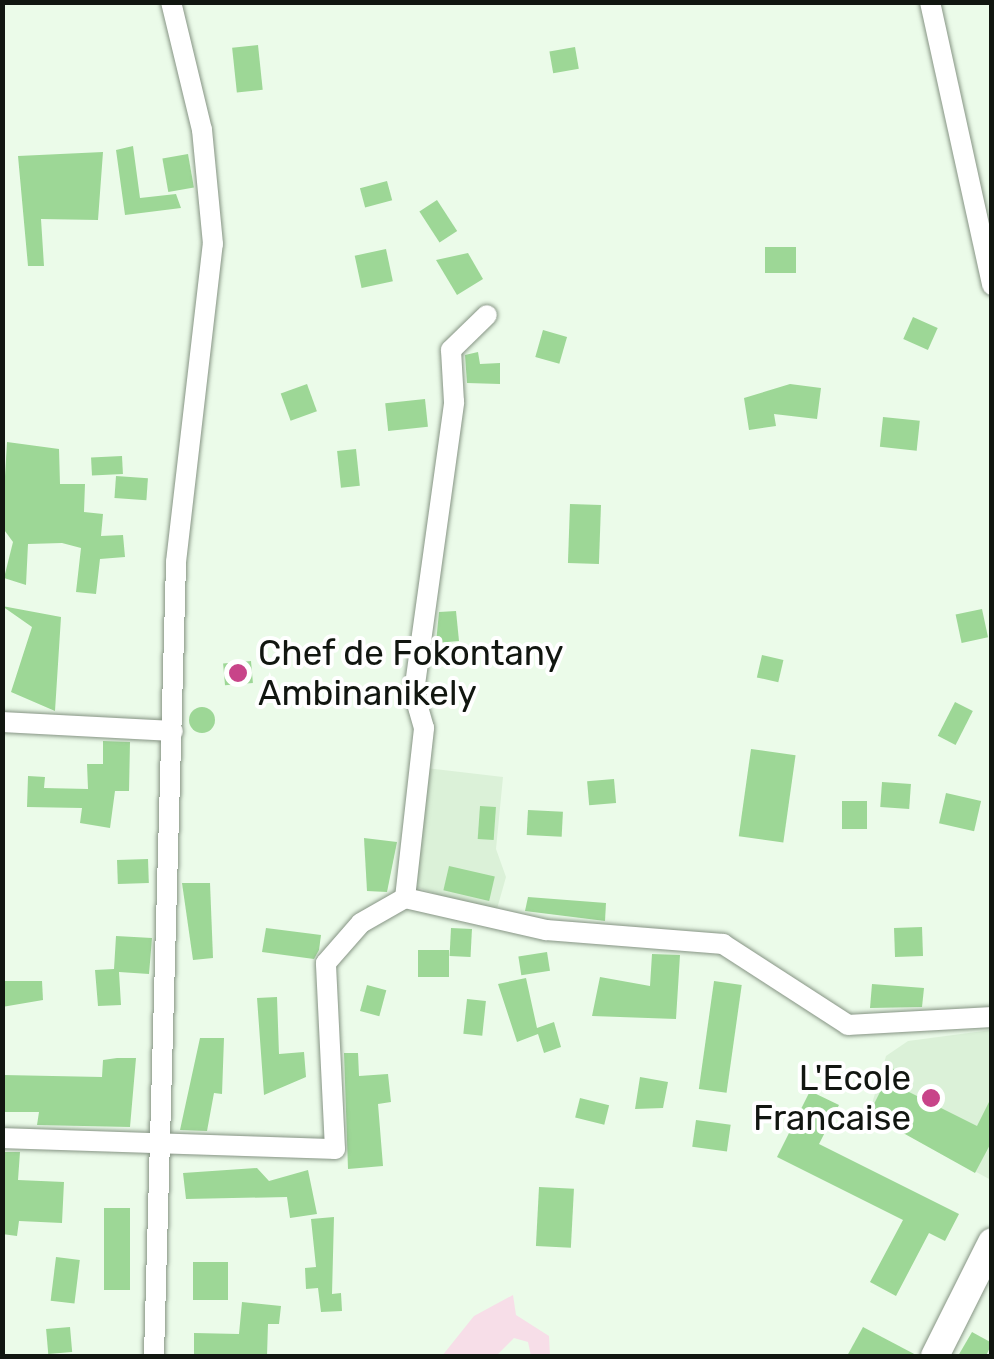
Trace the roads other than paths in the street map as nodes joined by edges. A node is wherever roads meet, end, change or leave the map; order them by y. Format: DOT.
graph roads {
  1 [pos="170,2"];
  2 [pos="930,2"];
  3 [pos="992,285"];
  4 [pos="487,315"];
  5 [pos="2,722"];
  6 [pos="172,731"];
  7 [pos="404,898"];
  8 [pos="992,1017"];
  9 [pos="2,1138"];
  10 [pos="158,1146"];
  11 [pos="992,1242"];
  12 [pos="154,1356"];
  13 [pos="934,1356"];
  1 -- 6 [label="street"];
  2 -- 3 [label="street"];
  4 -- 7 [label="street"];
  5 -- 6 [label="street"];
  6 -- 10 [label="street"];
  7 -- 8 [label="street"];
  7 -- 10 [label="street"];
  9 -- 10 [label="street"];
  10 -- 12 [label="street"];
  11 -- 13 [label="main road"];
}
